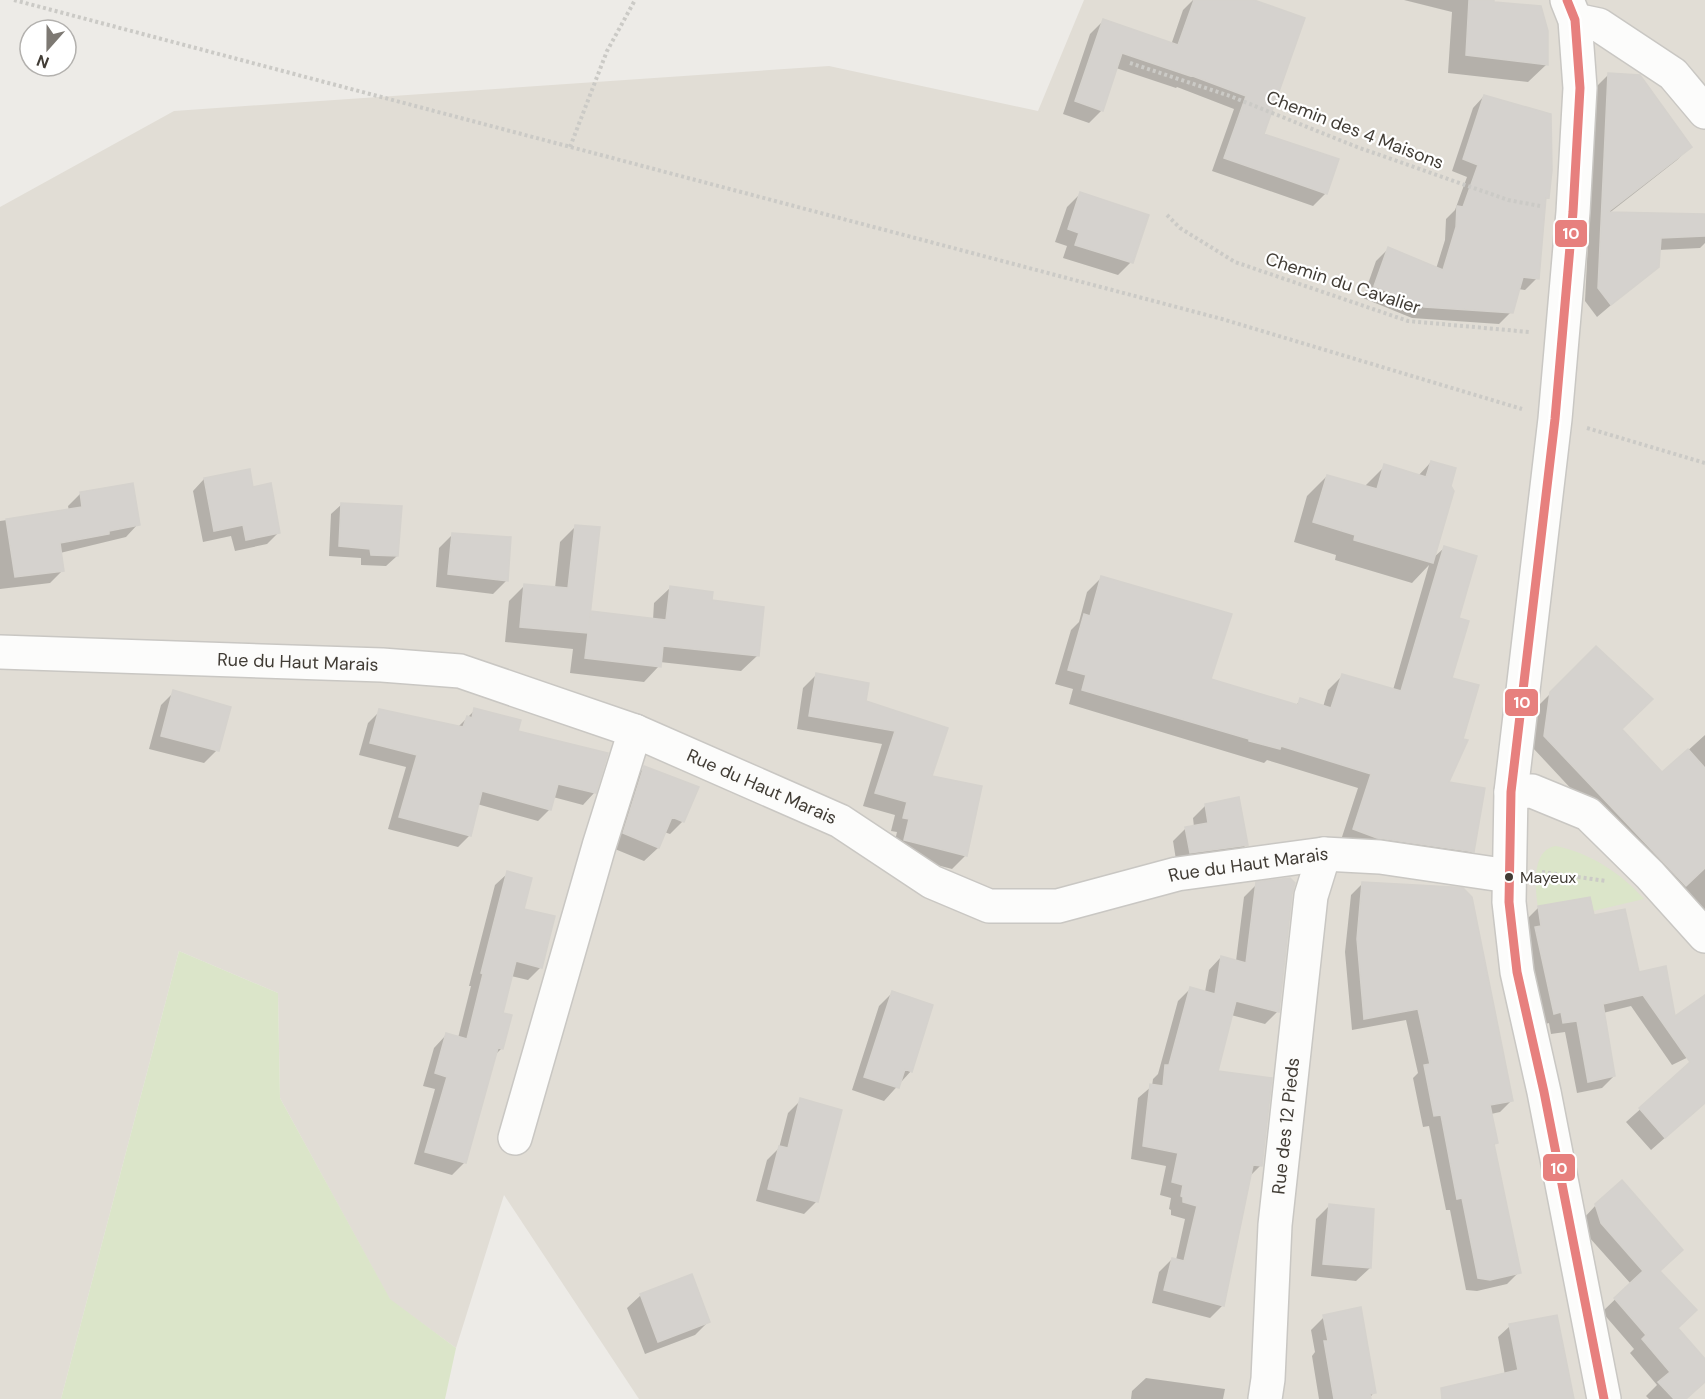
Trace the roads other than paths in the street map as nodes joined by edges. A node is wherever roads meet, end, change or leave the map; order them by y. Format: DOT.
graph roads {
  1 [pos="1571,10"];
  2 [pos="1705,112"];
  3 [pos="0,652"];
  4 [pos="635,731"];
  5 [pos="1511,792"];
  6 [pos="1324,854"];
  7 [pos="1509,862"];
  8 [pos="1705,936"];
  9 [pos="515,1138"];
  10 [pos="1265,1399"];
  11 [pos="1604,1399"];
  1 -- 2 [label="street"];
  1 -- 5 [label="street"];
  3 -- 4 [label="street, Rue du Haut Marais"];
  4 -- 6 [label="street, Rue du Haut Marais"];
  4 -- 9 [label="street"];
  5 -- 7 [label="street"];
  5 -- 8 [label="street"];
  6 -- 7 [label="street, Rue du Haut Marais"];
  6 -- 10 [label="street, Rue des 12 Pieds"];
  7 -- 11 [label="street"];
}
